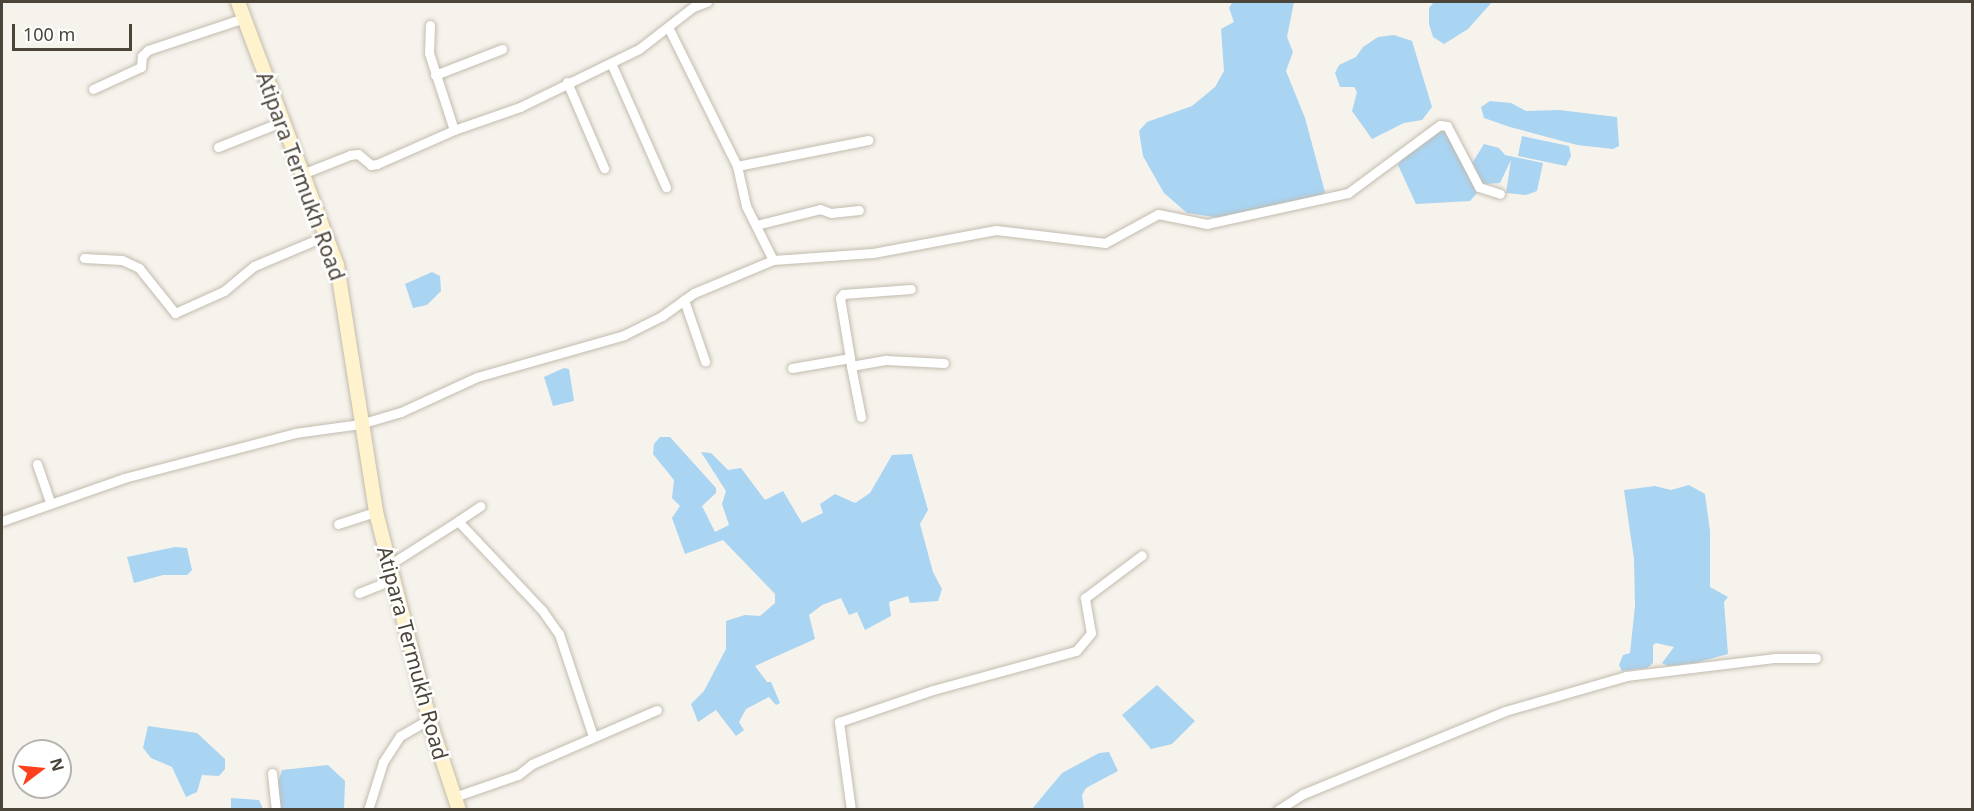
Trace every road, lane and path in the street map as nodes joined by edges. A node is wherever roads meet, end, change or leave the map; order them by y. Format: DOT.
graph roads {
  1 [pos="238,2"];
  2 [pos="707,2"];
  3 [pos="244,18"];
  4 [pos="430,25"];
  5 [pos="668,27"];
  6 [pos="502,49"];
  7 [pos="611,63"];
  8 [pos="435,75"];
  9 [pos="567,82"];
  10 [pos="93,89"];
  11 [pos="281,122"];
  12 [pos="454,130"];
  13 [pos="868,140"];
  14 [pos="218,147"];
  15 [pos="737,166"];
  16 [pos="604,168"];
  17 [pos="302,174"];
  18 [pos="666,187"];
  19 [pos="1500,194"];
  20 [pos="859,210"];
  21 [pos="756,225"];
  22 [pos="326,236"];
  23 [pos="84,258"];
  24 [pos="773,260"];
  25 [pos="910,289"];
  26 [pos="684,300"];
  27 [pos="705,362"];
  28 [pos="851,362"];
  29 [pos="944,363"];
  30 [pos="792,369"];
  31 [pos="861,417"];
  32 [pos="360,424"];
  33 [pos="37,464"];
  34 [pos="50,502"];
  35 [pos="480,506"];
  36 [pos="376,512"];
  37 [pos="2,520"];
  38 [pos="458,520"];
  39 [pos="338,524"];
  40 [pos="1142,555"];
  41 [pos="389,565"];
  42 [pos="392,580"];
  43 [pos="359,593"];
  44 [pos="1816,658"];
  45 [pos="657,710"];
  46 [pos="429,719"];
  47 [pos="593,736"];
  48 [pos="272,773"];
  49 [pos="456,803"];
  50 [pos="276,810"];
  51 [pos="368,810"];
  52 [pos="851,810"];
  53 [pos="1278,810"];
  1 -- 3 [label="main road, Atipara Termukh Road"];
  2 -- 5 [label="street"];
  3 -- 10 [label="street"];
  3 -- 11 [label="main road, Atipara Termukh Road"];
  4 -- 8 [label="street"];
  5 -- 7 [label="street"];
  5 -- 15 [label="street"];
  6 -- 8 [label="street"];
  7 -- 9 [label="street"];
  7 -- 18 [label="street"];
  8 -- 12 [label="street"];
  9 -- 12 [label="street"];
  9 -- 16 [label="street"];
  11 -- 14 [label="street"];
  11 -- 17 [label="main road, Atipara Termukh Road"];
  12 -- 17 [label="street"];
  13 -- 15 [label="street"];
  15 -- 21 [label="street"];
  17 -- 22 [label="main road, Atipara Termukh Road"];
  19 -- 24 [label="street"];
  20 -- 21 [label="street"];
  21 -- 24 [label="street"];
  22 -- 23 [label="street"];
  22 -- 32 [label="main road, Atipara Termukh Road"];
  24 -- 26 [label="street"];
  25 -- 28 [label="street"];
  26 -- 27 [label="street"];
  26 -- 32 [label="street"];
  28 -- 29 [label="street"];
  28 -- 30 [label="street"];
  28 -- 31 [label="street"];
  32 -- 34 [label="street"];
  32 -- 36 [label="main road, Atipara Termukh Road"];
  33 -- 34 [label="street"];
  34 -- 37 [label="street"];
  35 -- 38 [label="street"];
  36 -- 39 [label="street"];
  36 -- 41 [label="main road, Atipara Termukh Road"];
  38 -- 41 [label="street"];
  38 -- 47 [label="street"];
  40 -- 52 [label="street"];
  41 -- 42 [label="main road, Atipara Termukh Road"];
  42 -- 43 [label="street"];
  42 -- 46 [label="main road, Atipara Termukh Road"];
  44 -- 53 [label="street"];
  45 -- 47 [label="street"];
  46 -- 49 [label="main road, Atipara Termukh Road"];
  46 -- 51 [label="street"];
  47 -- 49 [label="street"];
  48 -- 50 [label="street"];
}
